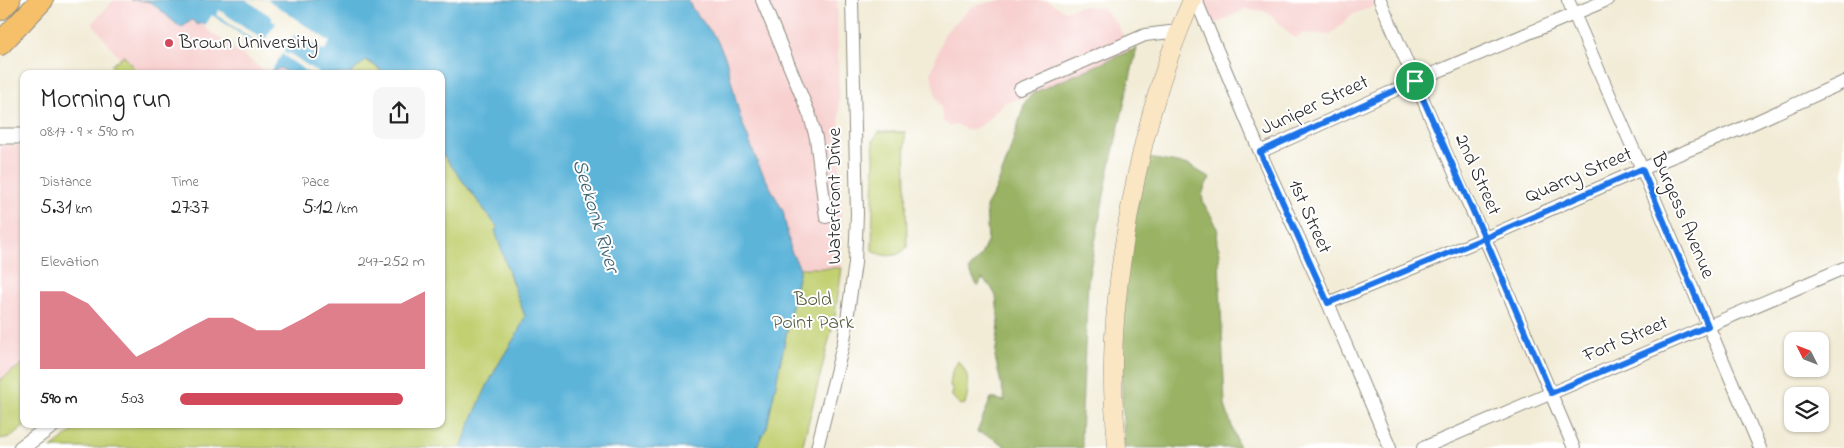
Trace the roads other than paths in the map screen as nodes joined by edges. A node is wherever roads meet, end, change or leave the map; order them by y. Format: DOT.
graph roads {
  1 [pos="9,0"];
  2 [pos="42,0"];
  3 [pos="762,0"];
  4 [pos="852,0"];
  5 [pos="1192,0"];
  6 [pos="1196,0"];
  7 [pos="1380,0"];
  8 [pos="1568,0"];
  9 [pos="1607,0"];
  10 [pos="0,9"];
  11 [pos="1573,14"];
  12 [pos="1178,31"];
  13 [pos="0,44"];
  14 [pos="1415,81"];
  15 [pos="1844,82"];
  16 [pos="1020,89"];
  17 [pos="0,136"];
  18 [pos="20,136"];
  19 [pos="1260,152"];
  20 [pos="1642,169"];
  21 [pos="826,217"];
  22 [pos="1485,238"];
  23 [pos="1844,268"];
  24 [pos="1328,303"];
  25 [pos="1708,326"];
  26 [pos="1551,393"];
  27 [pos="48,428"];
  28 [pos="21,448"];
  29 [pos="817,448"];
  30 [pos="1118,448"];
  31 [pos="1390,448"];
  32 [pos="1422,448"];
  33 [pos="1574,448"];
  34 [pos="1760,448"];
  1 -- 10 [label="highway"];
  2 -- 13 [label="highway"];
  3 -- 21 [label="street"];
  4 -- 29 [label="street, Waterfront Drive"];
  5 -- 12 [label="main road"];
  6 -- 19 [label="street, 1st Street"];
  7 -- 14 [label="street, 2nd Street"];
  8 -- 11 [label="street, Burgess Avenue"];
  9 -- 11 [label="street, Juniper Street"];
  11 -- 14 [label="street, Juniper Street"];
  11 -- 20 [label="street, Burgess Avenue"];
  12 -- 16 [label="street"];
  12 -- 30 [label="main road"];
  14 -- 19 [label="street, Juniper Street"];
  14 -- 22 [label="street, 2nd Street"];
  15 -- 20 [label="street, Quarry Street"];
  17 -- 18 [label="street"];
  19 -- 24 [label="street, 1st Street"];
  20 -- 22 [label="street, Quarry Street"];
  20 -- 25 [label="street, Burgess Avenue"];
  22 -- 24 [label="street, Quarry Street"];
  22 -- 26 [label="street, 2nd Street"];
  23 -- 25 [label="street, Fort Street"];
  24 -- 31 [label="street, 1st Street"];
  25 -- 26 [label="street, Fort Street"];
  25 -- 34 [label="street, Burgess Avenue"];
  26 -- 32 [label="street, Fort Street"];
  26 -- 33 [label="street, 2nd Street"];
  27 -- 28 [label="street"];
}
